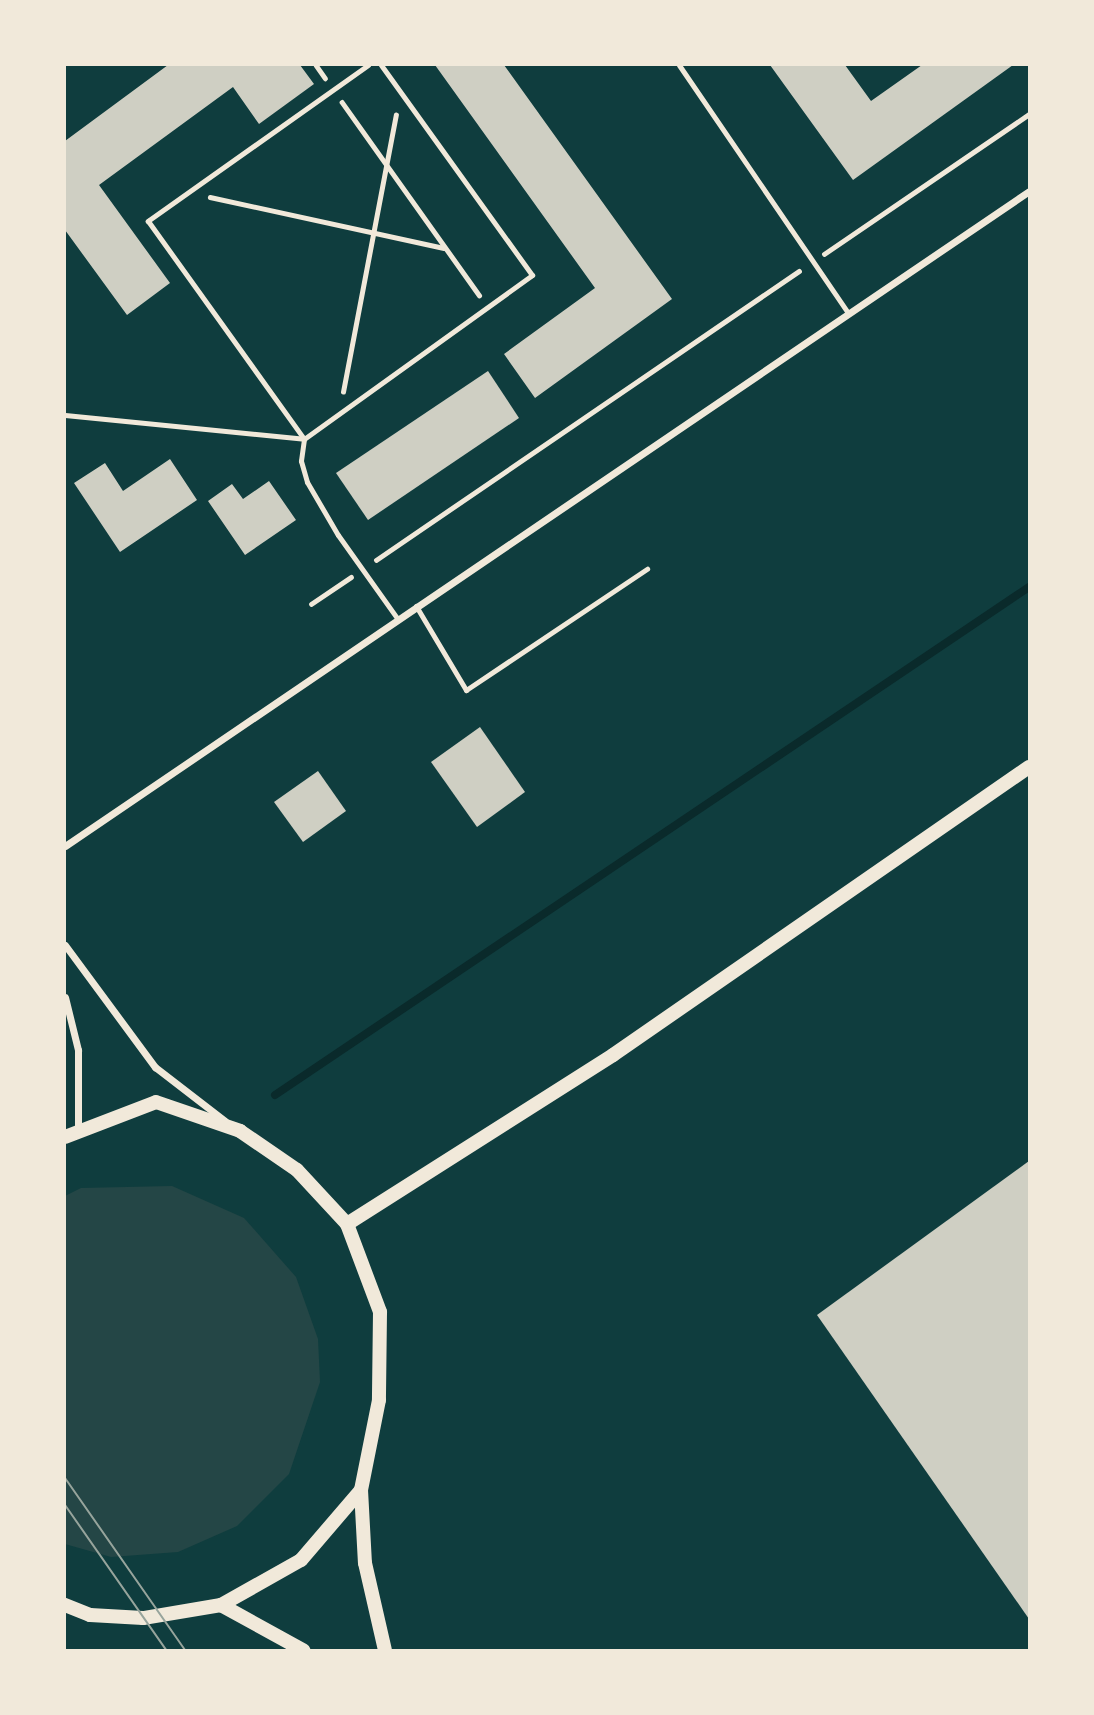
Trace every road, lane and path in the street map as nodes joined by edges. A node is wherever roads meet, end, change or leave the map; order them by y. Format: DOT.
graph roads {
  1 [pos="316,65"];
  2 [pos="368,65"];
  3 [pos="381,65"];
  4 [pos="680,65"];
  5 [pos="333,89"];
  6 [pos="401,92"];
  7 [pos="1029,114"];
  8 [pos="387,165"];
  9 [pos="1029,191"];
  10 [pos="189,193"];
  11 [pos="374,233"];
  12 [pos="446,248"];
  13 [pos="813,261"];
  14 [pos="487,307"];
  15 [pos="848,313"];
  16 [pos="339,414"];
  17 [pos="65,415"];
  18 [pos="303,439"];
  19 [pos="363,569"];
  20 [pos="648,569"];
  21 [pos="312,604"];
  22 [pos="415,606"];
  23 [pos="397,618"];
  24 [pos="1029,767"];
  25 [pos="65,845"];
  26 [pos="65,945"];
  27 [pos="65,996"];
  28 [pos="78,1129"];
  29 [pos="240,1131"];
  30 [pos="65,1137"];
  31 [pos="347,1224"];
  32 [pos="361,1490"];
  33 [pos="65,1605"];
  34 [pos="221,1605"];
  35 [pos="303,1650"];
  36 [pos="385,1650"];
  1 -- 5 [label="path"];
  2 -- 5 [label="lane"];
  3 -- 6 [label="lane"];
  4 -- 13 [label="lane"];
  5 -- 8 [label="path"];
  5 -- 10 [label="lane"];
  6 -- 8 [label="path"];
  6 -- 14 [label="lane"];
  7 -- 13 [label="path"];
  8 -- 11 [label="path"];
  8 -- 12 [label="path"];
  9 -- 15 [label="street"];
  10 -- 11 [label="path"];
  10 -- 18 [label="lane"];
  11 -- 12 [label="path"];
  11 -- 16 [label="path"];
  12 -- 14 [label="path"];
  13 -- 15 [label="lane"];
  13 -- 19 [label="path"];
  14 -- 16 [label="lane"];
  15 -- 22 [label="street"];
  16 -- 18 [label="lane"];
  17 -- 18 [label="lane"];
  18 -- 19 [label="lane"];
  19 -- 21 [label="path"];
  19 -- 23 [label="lane"];
  20 -- 22 [label="lane"];
  22 -- 23 [label="street"];
  23 -- 25 [label="street"];
  24 -- 31 [label="main road"];
  26 -- 29 [label="street"];
  27 -- 28 [label="street"];
  28 -- 29 [label="main road"];
  28 -- 30 [label="main road"];
  29 -- 31 [label="main road"];
  31 -- 32 [label="main road"];
  32 -- 34 [label="main road"];
  32 -- 36 [label="main road"];
  33 -- 34 [label="main road"];
  34 -- 35 [label="main road"];
}
